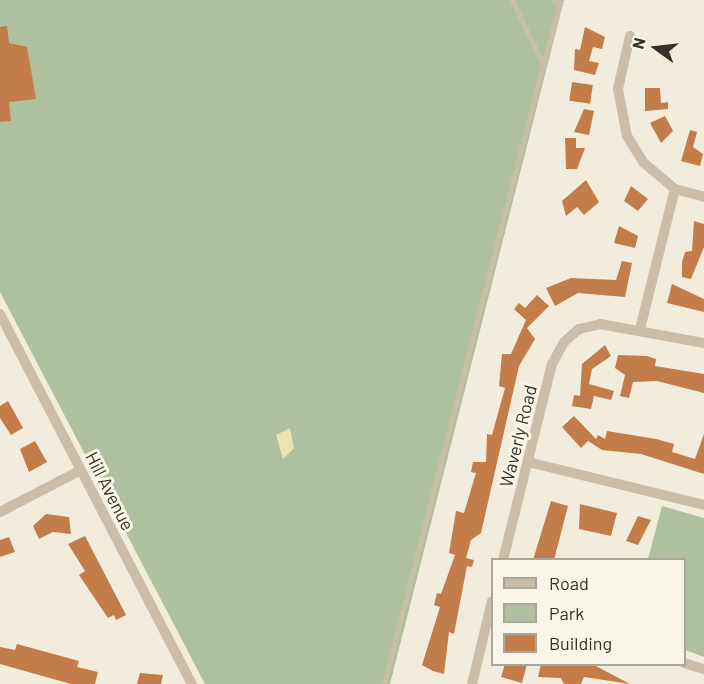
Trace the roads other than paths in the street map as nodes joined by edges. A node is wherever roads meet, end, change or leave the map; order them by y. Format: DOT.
graph roads {
  1 [pos="512,0"];
  2 [pos="553,0"];
  3 [pos="560,1"];
  4 [pos="630,36"];
  5 [pos="543,64"];
  6 [pos="675,189"];
  7 [pos="704,197"];
  8 [pos="0,314"];
  9 [pos="3,328"];
  10 [pos="640,329"];
  11 [pos="704,343"];
  12 [pos="528,462"];
  13 [pos="81,470"];
  14 [pos="704,505"];
  15 [pos="0,512"];
  16 [pos="504,558"];
  17 [pos="490,617"];
  18 [pos="686,664"];
  19 [pos="704,669"];
  20 [pos="192,684"];
  21 [pos="384,684"];
  22 [pos="472,684"];
  1 -- 5 [label="lane"];
  2 -- 3 [label="lane"];
  3 -- 5 [label="lane"];
  4 -- 6 [label="street"];
  5 -- 21 [label="lane"];
  6 -- 7 [label="street"];
  6 -- 10 [label="street"];
  8 -- 9 [label="street, Hill Avenue"];
  9 -- 13 [label="street, Hill Avenue"];
  10 -- 11 [label="street"];
  10 -- 12 [label="street, Waverly Road"];
  12 -- 14 [label="street"];
  12 -- 16 [label="street, Waverly Road"];
  13 -- 15 [label="street"];
  13 -- 20 [label="street, Hill Avenue"];
  17 -- 22 [label="street"];
  18 -- 19 [label="street"];
}
